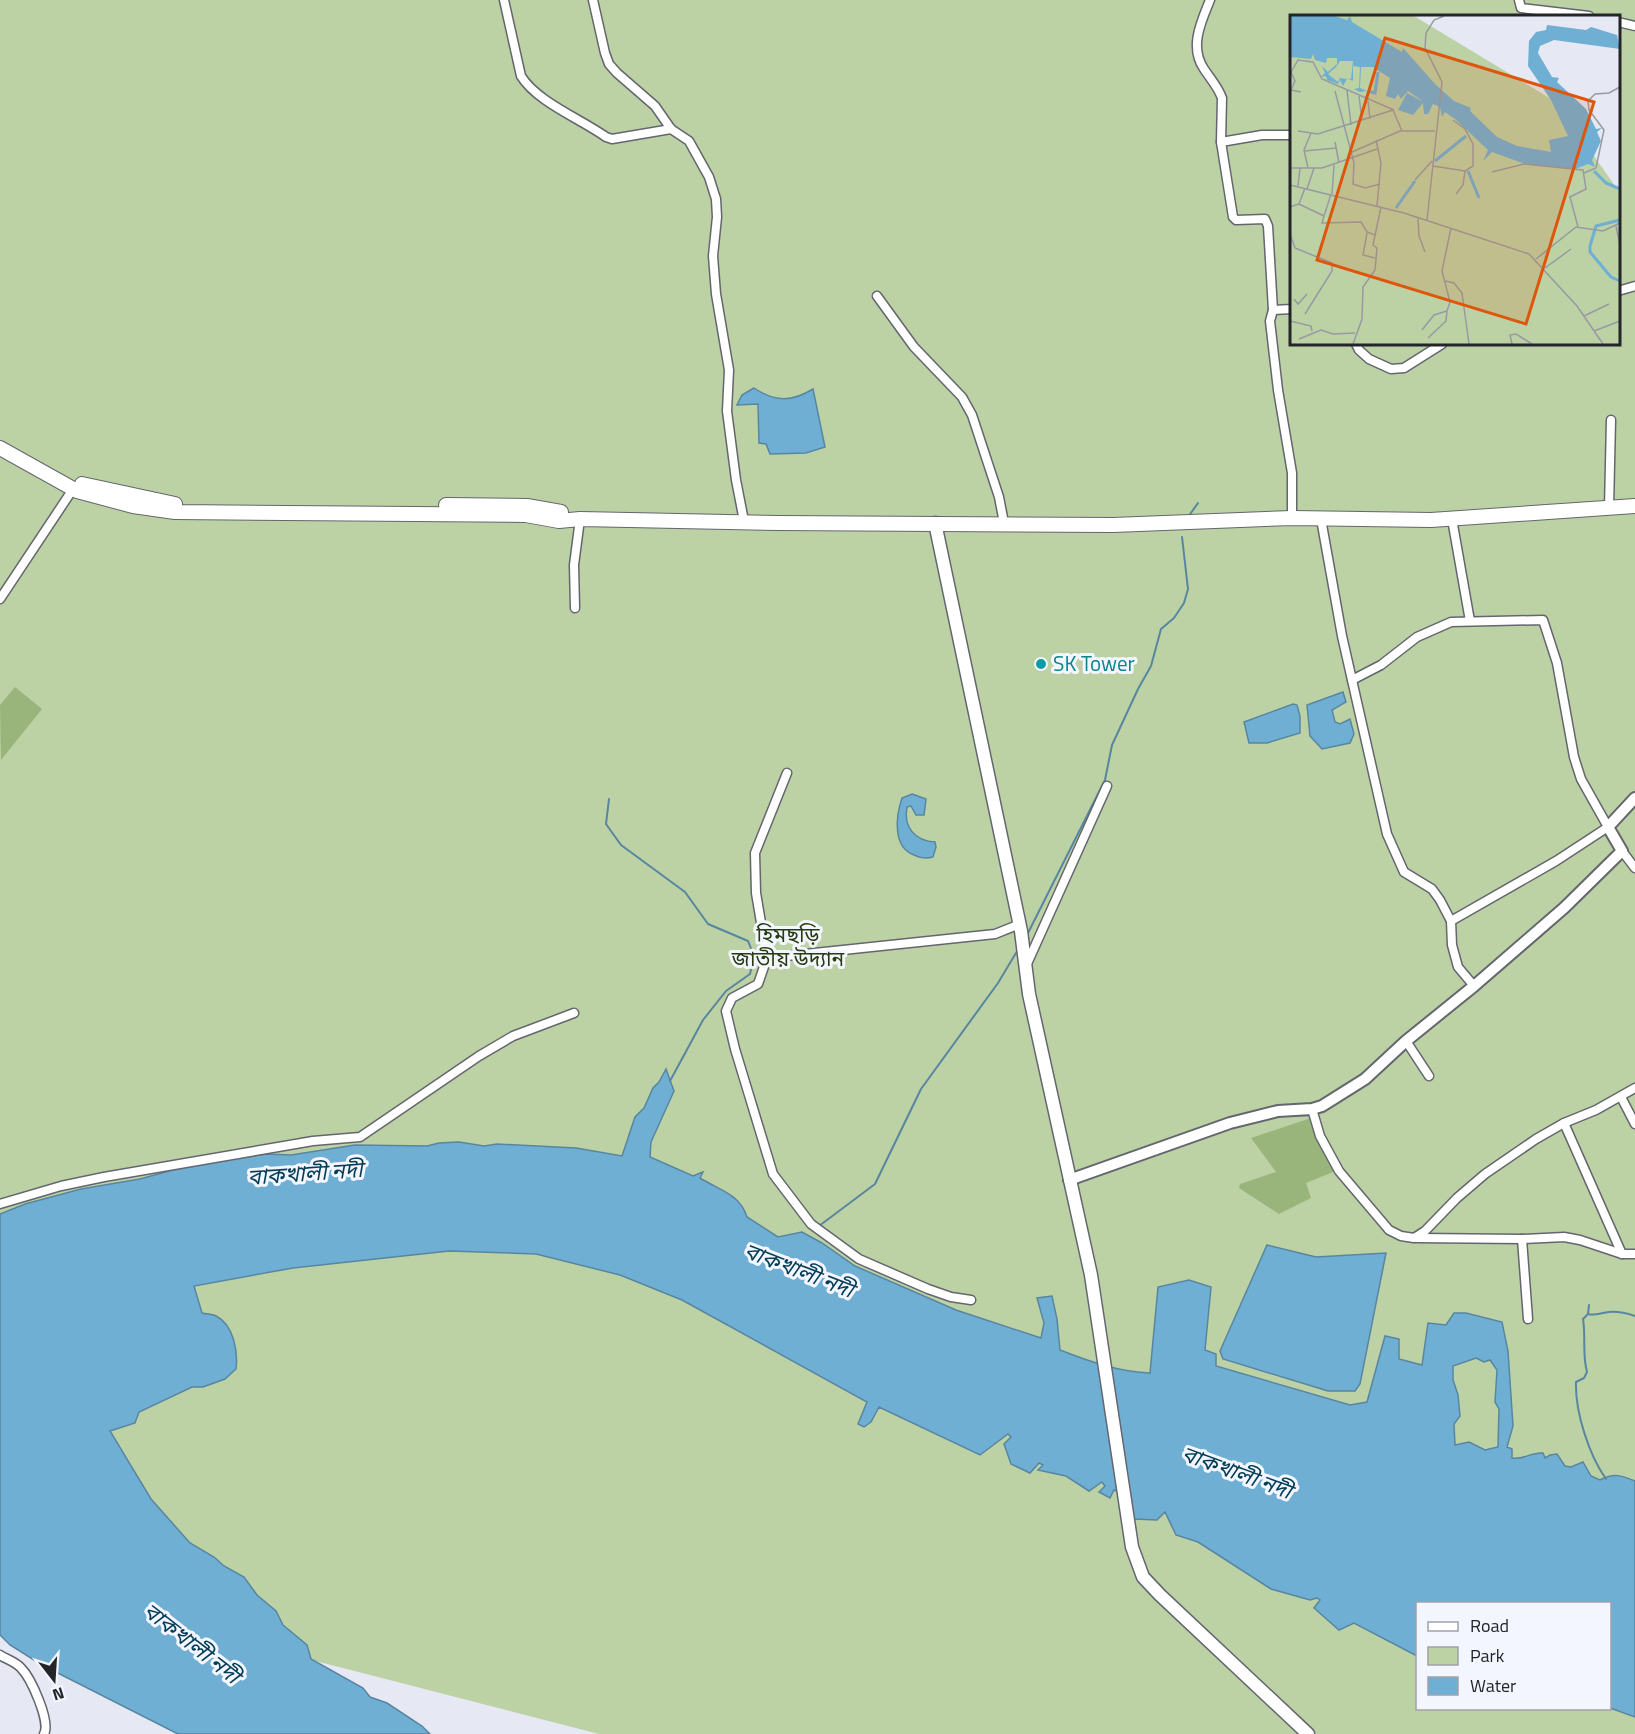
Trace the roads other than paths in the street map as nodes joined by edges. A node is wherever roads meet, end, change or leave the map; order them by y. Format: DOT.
graph roads {
  1 [pos="504,0"];
  2 [pos="593,0"];
  3 [pos="1209,0"];
  4 [pos="1519,0"];
  5 [pos="1580,15"];
  6 [pos="1620,22"];
  7 [pos="1635,26"];
  8 [pos="671,129"];
  9 [pos="1290,135"];
  10 [pos="1221,142"];
  11 [pos="1635,286"];
  12 [pos="1620,290"];
  13 [pos="877,296"];
  14 [pos="1290,309"];
  15 [pos="1273,310"];
  16 [pos="1356,345"];
  17 [pos="1440,345"];
  18 [pos="1611,420"];
  19 [pos="0,437"];
  20 [pos="0,448"];
  21 [pos="73,489"];
  22 [pos="1635,506"];
  23 [pos="1610,508"];
  24 [pos="1292,518"];
  25 [pos="580,519"];
  26 [pos="1321,519"];
  27 [pos="1452,519"];
  28 [pos="744,521"];
  29 [pos="935,523"];
  30 [pos="1004,524"];
  31 [pos="0,599"];
  32 [pos="575,608"];
  33 [pos="1470,621"];
  34 [pos="1352,680"];
  35 [pos="787,773"];
  36 [pos="1107,786"];
  37 [pos="1635,798"];
  38 [pos="1608,827"];
  39 [pos="1623,851"];
  40 [pos="1635,868"];
  41 [pos="1450,921"];
  42 [pos="1020,927"];
  43 [pos="767,958"];
  44 [pos="1026,966"];
  45 [pos="1474,986"];
  46 [pos="573,1013"];
  47 [pos="1406,1041"];
  48 [pos="1429,1076"];
  49 [pos="1635,1088"];
  50 [pos="1621,1097"];
  51 [pos="1312,1109"];
  52 [pos="1564,1122"];
  53 [pos="1635,1124"];
  54 [pos="1069,1180"];
  55 [pos="0,1204"];
  56 [pos="1414,1238"];
  57 [pos="1522,1239"];
  58 [pos="1622,1254"];
  59 [pos="1635,1254"];
  60 [pos="971,1300"];
  61 [pos="1528,1319"];
  62 [pos="0,1655"];
  63 [pos="44,1734"];
  64 [pos="1308,1734"];
  1 -- 8 [label="street"];
  2 -- 8 [label="street"];
  3 -- 10 [label="street"];
  4 -- 5 [label="street"];
  6 -- 7 [label="street"];
  8 -- 28 [label="street"];
  9 -- 10 [label="street"];
  10 -- 15 [label="street"];
  11 -- 12 [label="street"];
  13 -- 30 [label="street"];
  14 -- 15 [label="street"];
  15 -- 24 [label="street"];
  16 -- 17 [label="street"];
  18 -- 23 [label="street"];
  19 -- 25 [label="main road"];
  20 -- 21 [label="main road"];
  21 -- 25 [label="main road"];
  21 -- 31 [label="street"];
  22 -- 23 [label="main road"];
  23 -- 27 [label="main road"];
  24 -- 26 [label="main road"];
  24 -- 30 [label="main road"];
  25 -- 28 [label="main road"];
  25 -- 32 [label="street"];
  26 -- 27 [label="main road"];
  26 -- 34 [label="street"];
  27 -- 33 [label="street"];
  28 -- 29 [label="main road"];
  29 -- 30 [label="main road"];
  29 -- 42 [label="main road"];
  33 -- 34 [label="street"];
  33 -- 38 [label="street"];
  34 -- 41 [label="street"];
  35 -- 43 [label="street"];
  36 -- 44 [label="street"];
  37 -- 38 [label="street"];
  38 -- 39 [label="street"];
  38 -- 41 [label="street"];
  39 -- 40 [label="street"];
  39 -- 45 [label="street"];
  41 -- 45 [label="street"];
  42 -- 43 [label="street"];
  42 -- 44 [label="main road"];
  43 -- 60 [label="street"];
  44 -- 54 [label="main road"];
  45 -- 47 [label="street"];
  46 -- 55 [label="street"];
  47 -- 48 [label="street"];
  47 -- 51 [label="street"];
  49 -- 50 [label="street"];
  50 -- 52 [label="street"];
  50 -- 53 [label="street"];
  51 -- 54 [label="street"];
  51 -- 56 [label="street"];
  52 -- 56 [label="street"];
  52 -- 58 [label="street"];
  54 -- 64 [label="main road"];
  56 -- 57 [label="street"];
  57 -- 58 [label="street"];
  57 -- 61 [label="street"];
  58 -- 59 [label="street"];
  62 -- 63 [label="street"];
}
